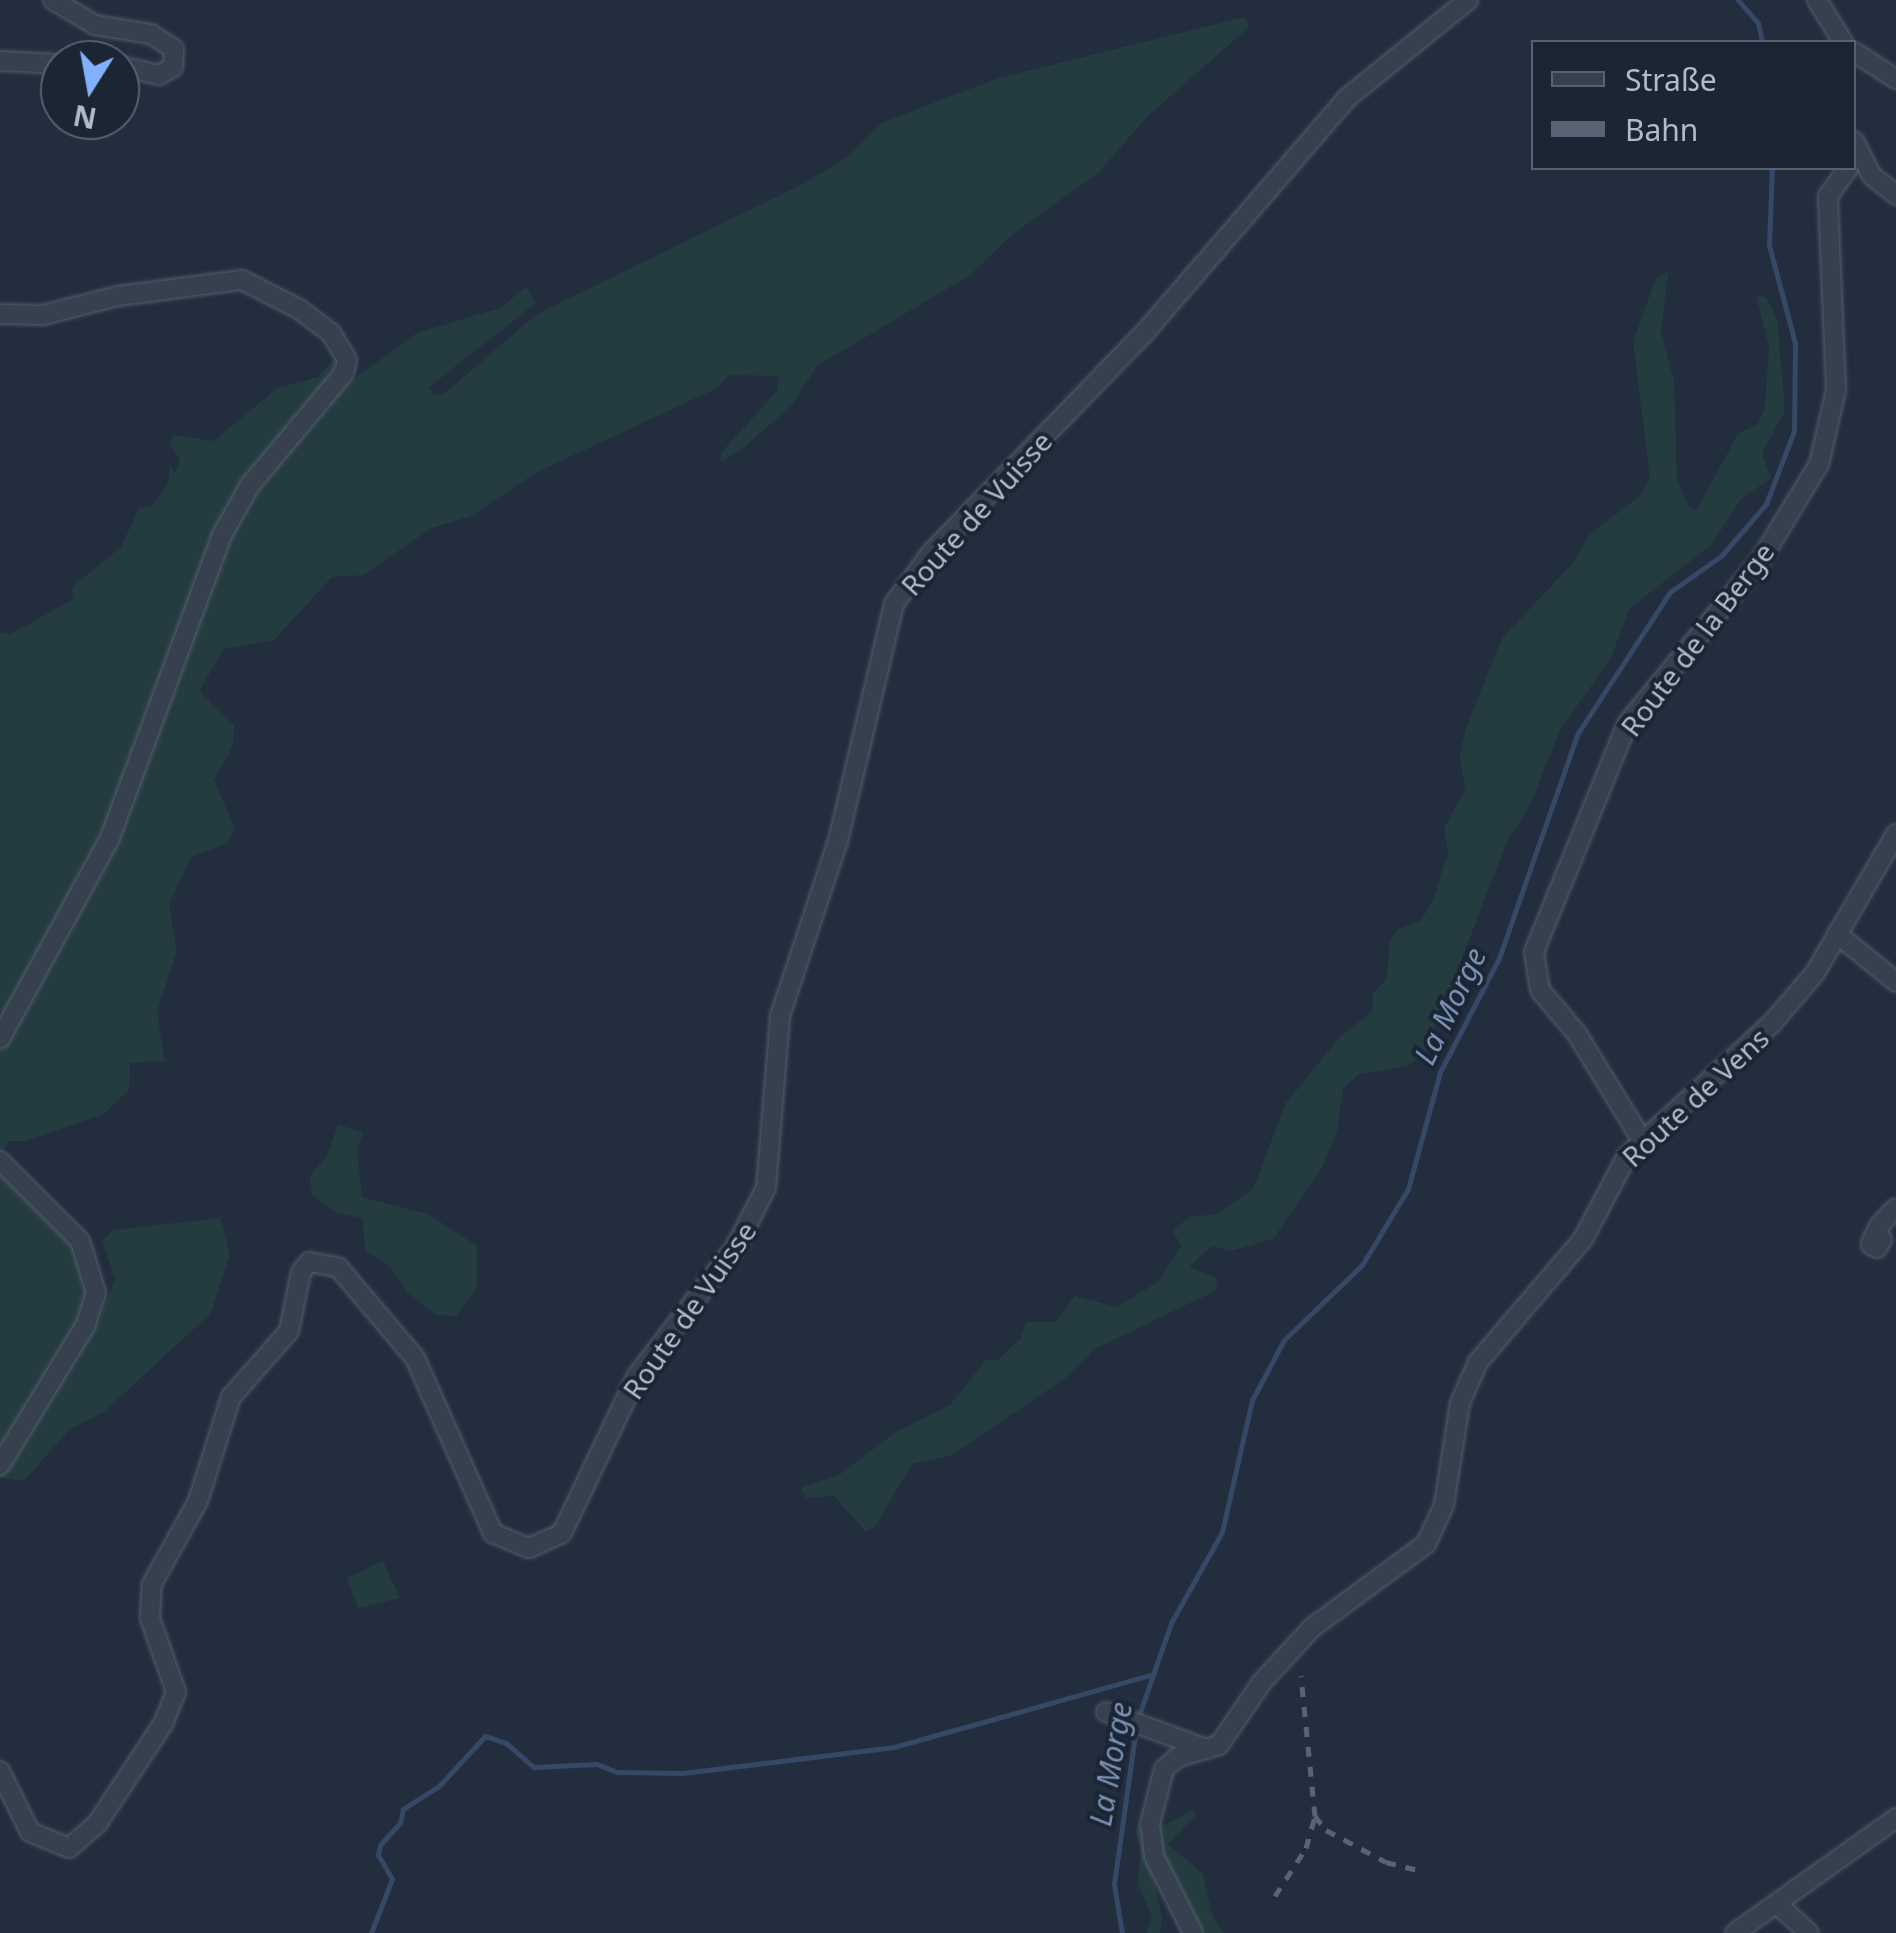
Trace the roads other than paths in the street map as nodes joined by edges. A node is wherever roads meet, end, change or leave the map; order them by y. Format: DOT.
graph roads {
  1 [pos="53,0"];
  2 [pos="1468,0"];
  3 [pos="1817,0"];
  4 [pos="1842,40"];
  5 [pos="1856,52"];
  6 [pos="0,61"];
  7 [pos="40,63"];
  8 [pos="140,71"];
  9 [pos="1896,78"];
  10 [pos="1856,165"];
  11 [pos="1848,170"];
  12 [pos="1891,191"];
  13 [pos="0,314"];
  14 [pos="1896,834"];
  15 [pos="1837,934"];
  16 [pos="1896,982"];
  17 [pos="0,1040"];
  18 [pos="1643,1142"];
  19 [pos="0,1161"];
  20 [pos="1896,1208"];
  21 [pos="1877,1232"];
  22 [pos="0,1465"];
  23 [pos="1112,1715"];
  24 [pos="1206,1749"];
  25 [pos="0,1771"];
  26 [pos="1896,1818"];
  27 [pos="1777,1904"];
  28 [pos="1193,1933"];
  29 [pos="1735,1933"];
  30 [pos="1809,1933"];
  1 -- 8 [label="street"];
  2 -- 25 [label="street, Route de Vuisse"];
  3 -- 4 [label="street"];
  5 -- 9 [label="street"];
  6 -- 7 [label="street"];
  10 -- 12 [label="street"];
  11 -- 18 [label="street, Route de la Berge"];
  13 -- 17 [label="street"];
  14 -- 15 [label="street, Route de Vens"];
  15 -- 16 [label="street"];
  15 -- 18 [label="street, Route de Vens"];
  18 -- 24 [label="street, Route de Vens"];
  19 -- 22 [label="street"];
  20 -- 21 [label="street"];
  23 -- 24 [label="street"];
  24 -- 28 [label="street, Route de Vens"];
  26 -- 27 [label="street"];
  27 -- 29 [label="street"];
  27 -- 30 [label="street"];
}
